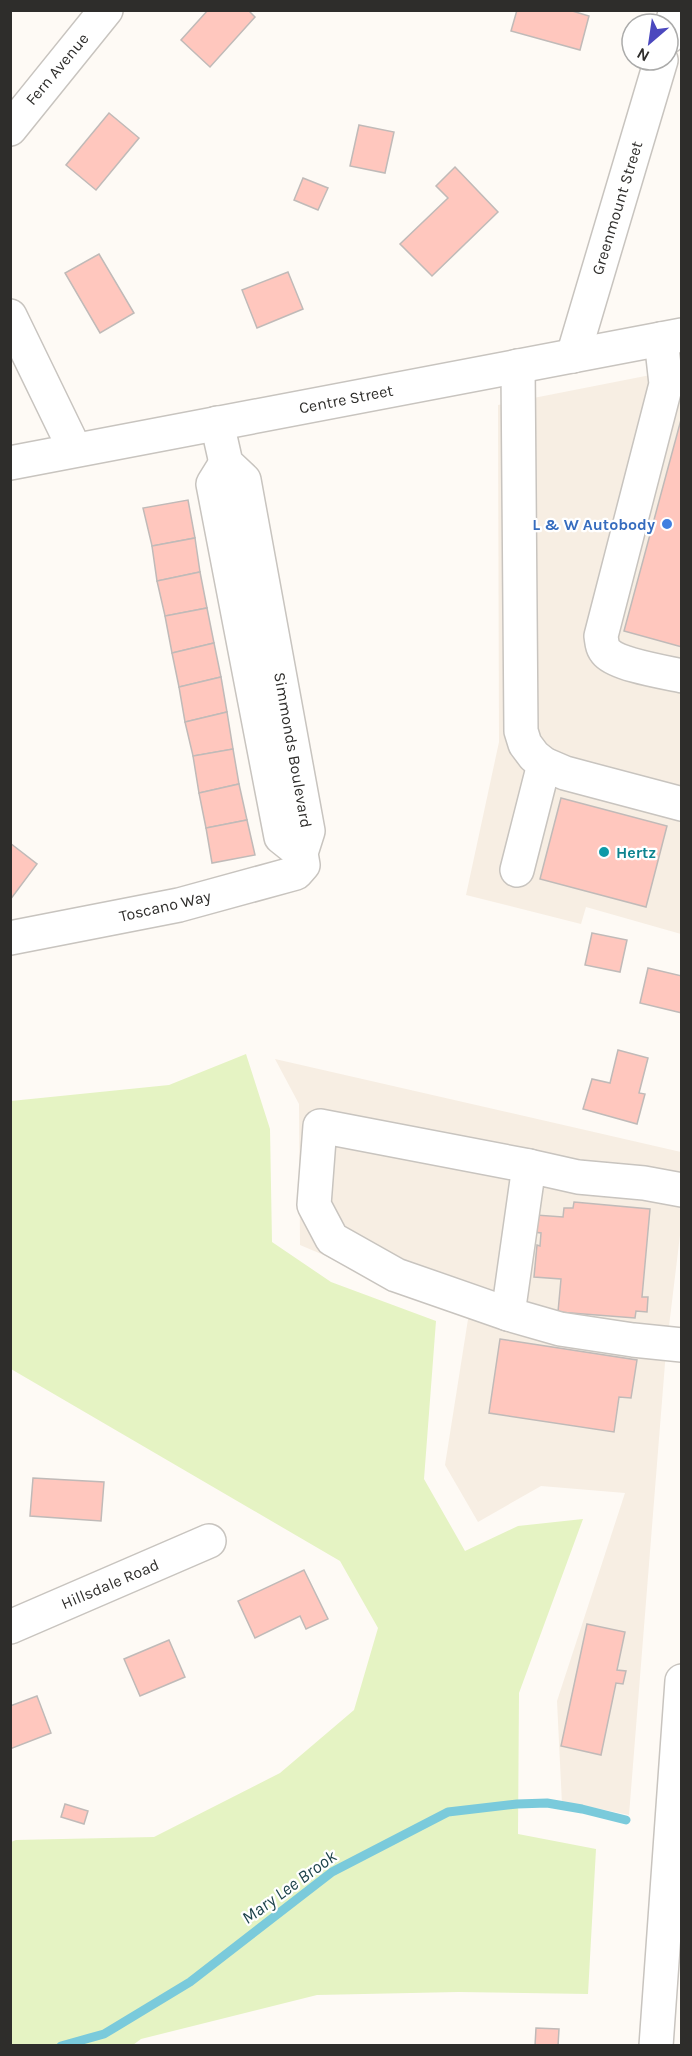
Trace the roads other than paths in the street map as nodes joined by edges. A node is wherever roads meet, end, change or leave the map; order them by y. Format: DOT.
graph roads {
  1 [pos="106,10"];
  2 [pos="657,72"];
  3 [pos="10,129"];
  4 [pos="10,316"];
  5 [pos="671,337"];
  6 [pos="573,356"];
  7 [pos="518,366"];
  8 [pos="674,386"];
  9 [pos="217,423"];
  10 [pos="75,450"];
  11 [pos="10,463"];
  12 [pos="681,676"];
  13 [pos="544,764"];
  14 [pos="681,804"];
  15 [pos="301,853"];
  16 [pos="517,870"];
  17 [pos="10,938"];
  18 [pos="529,1166"];
  19 [pos="681,1190"];
  20 [pos="508,1314"];
  21 [pos="681,1345"];
  22 [pos="209,1541"];
  23 [pos="16,1617"];
  24 [pos="681,1682"];
  25 [pos="656,2046"];
  1 -- 3 [label="street, Fern Avenue"];
  2 -- 6 [label="street, Greenmount Street"];
  4 -- 10 [label="street"];
  5 -- 6 [label="street, Centre Street"];
  5 -- 8 [label="street"];
  6 -- 7 [label="street, Centre Street"];
  7 -- 9 [label="street, Centre Street"];
  7 -- 13 [label="street"];
  8 -- 12 [label="street"];
  9 -- 10 [label="street, Centre Street"];
  9 -- 15 [label="street, Simmonds Boulevard"];
  10 -- 11 [label="street, Centre Street"];
  13 -- 14 [label="street"];
  13 -- 16 [label="street"];
  15 -- 17 [label="street, Toscano Way"];
  18 -- 19 [label="street"];
  18 -- 20 [label="street"];
  18 -- 20 [label="street"];
  20 -- 21 [label="street"];
  22 -- 23 [label="street, Hillsdale Road"];
  24 -- 25 [label="street"];
}
